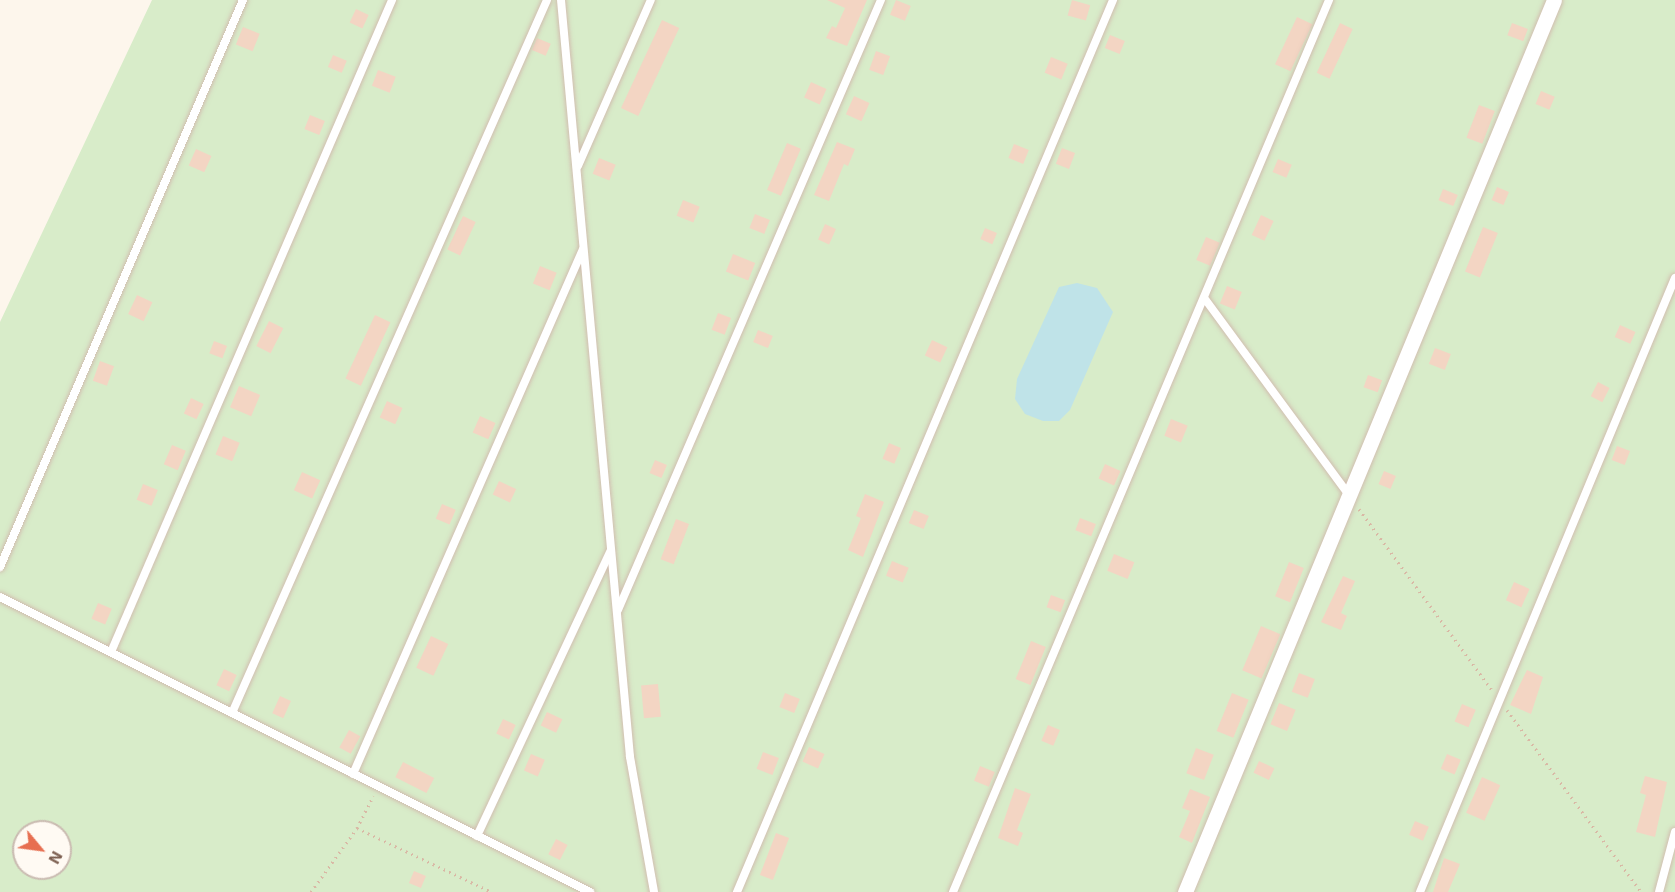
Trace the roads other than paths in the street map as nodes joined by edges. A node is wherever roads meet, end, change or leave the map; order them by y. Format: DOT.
graph roads {
  1 [pos="243,0"];
  2 [pos="392,0"];
  3 [pos="547,0"];
  4 [pos="561,0"];
  5 [pos="651,0"];
  6 [pos="881,0"];
  7 [pos="1113,0"];
  8 [pos="1329,0"];
  9 [pos="1554,0"];
  10 [pos="577,169"];
  11 [pos="584,248"];
  12 [pos="1675,278"];
  13 [pos="1205,299"];
  14 [pos="1349,495"];
  15 [pos="611,550"];
  16 [pos="0,567"];
  17 [pos="0,597"];
  18 [pos="617,614"];
  19 [pos="111,652"];
  20 [pos="232,713"];
  21 [pos="353,774"];
  22 [pos="1675,832"];
  23 [pos="477,836"];
  24 [pos="590,892"];
  25 [pos="654,892"];
  26 [pos="737,892"];
  27 [pos="953,892"];
  28 [pos="1185,892"];
  29 [pos="1420,892"];
  30 [pos="1659,892"];
  1 -- 16 [label="lane"];
  2 -- 19 [label="lane"];
  3 -- 20 [label="lane"];
  4 -- 10 [label="lane"];
  5 -- 10 [label="lane"];
  6 -- 18 [label="lane"];
  7 -- 26 [label="lane"];
  8 -- 13 [label="lane"];
  9 -- 14 [label="street"];
  10 -- 11 [label="lane"];
  11 -- 15 [label="lane"];
  11 -- 21 [label="lane"];
  12 -- 29 [label="lane"];
  13 -- 14 [label="lane"];
  13 -- 27 [label="lane"];
  14 -- 28 [label="street"];
  15 -- 18 [label="lane"];
  15 -- 23 [label="lane"];
  17 -- 19 [label="lane"];
  18 -- 25 [label="lane"];
  19 -- 20 [label="lane"];
  20 -- 21 [label="lane"];
  21 -- 23 [label="lane"];
  22 -- 30 [label="lane"];
  23 -- 24 [label="lane"];
}
